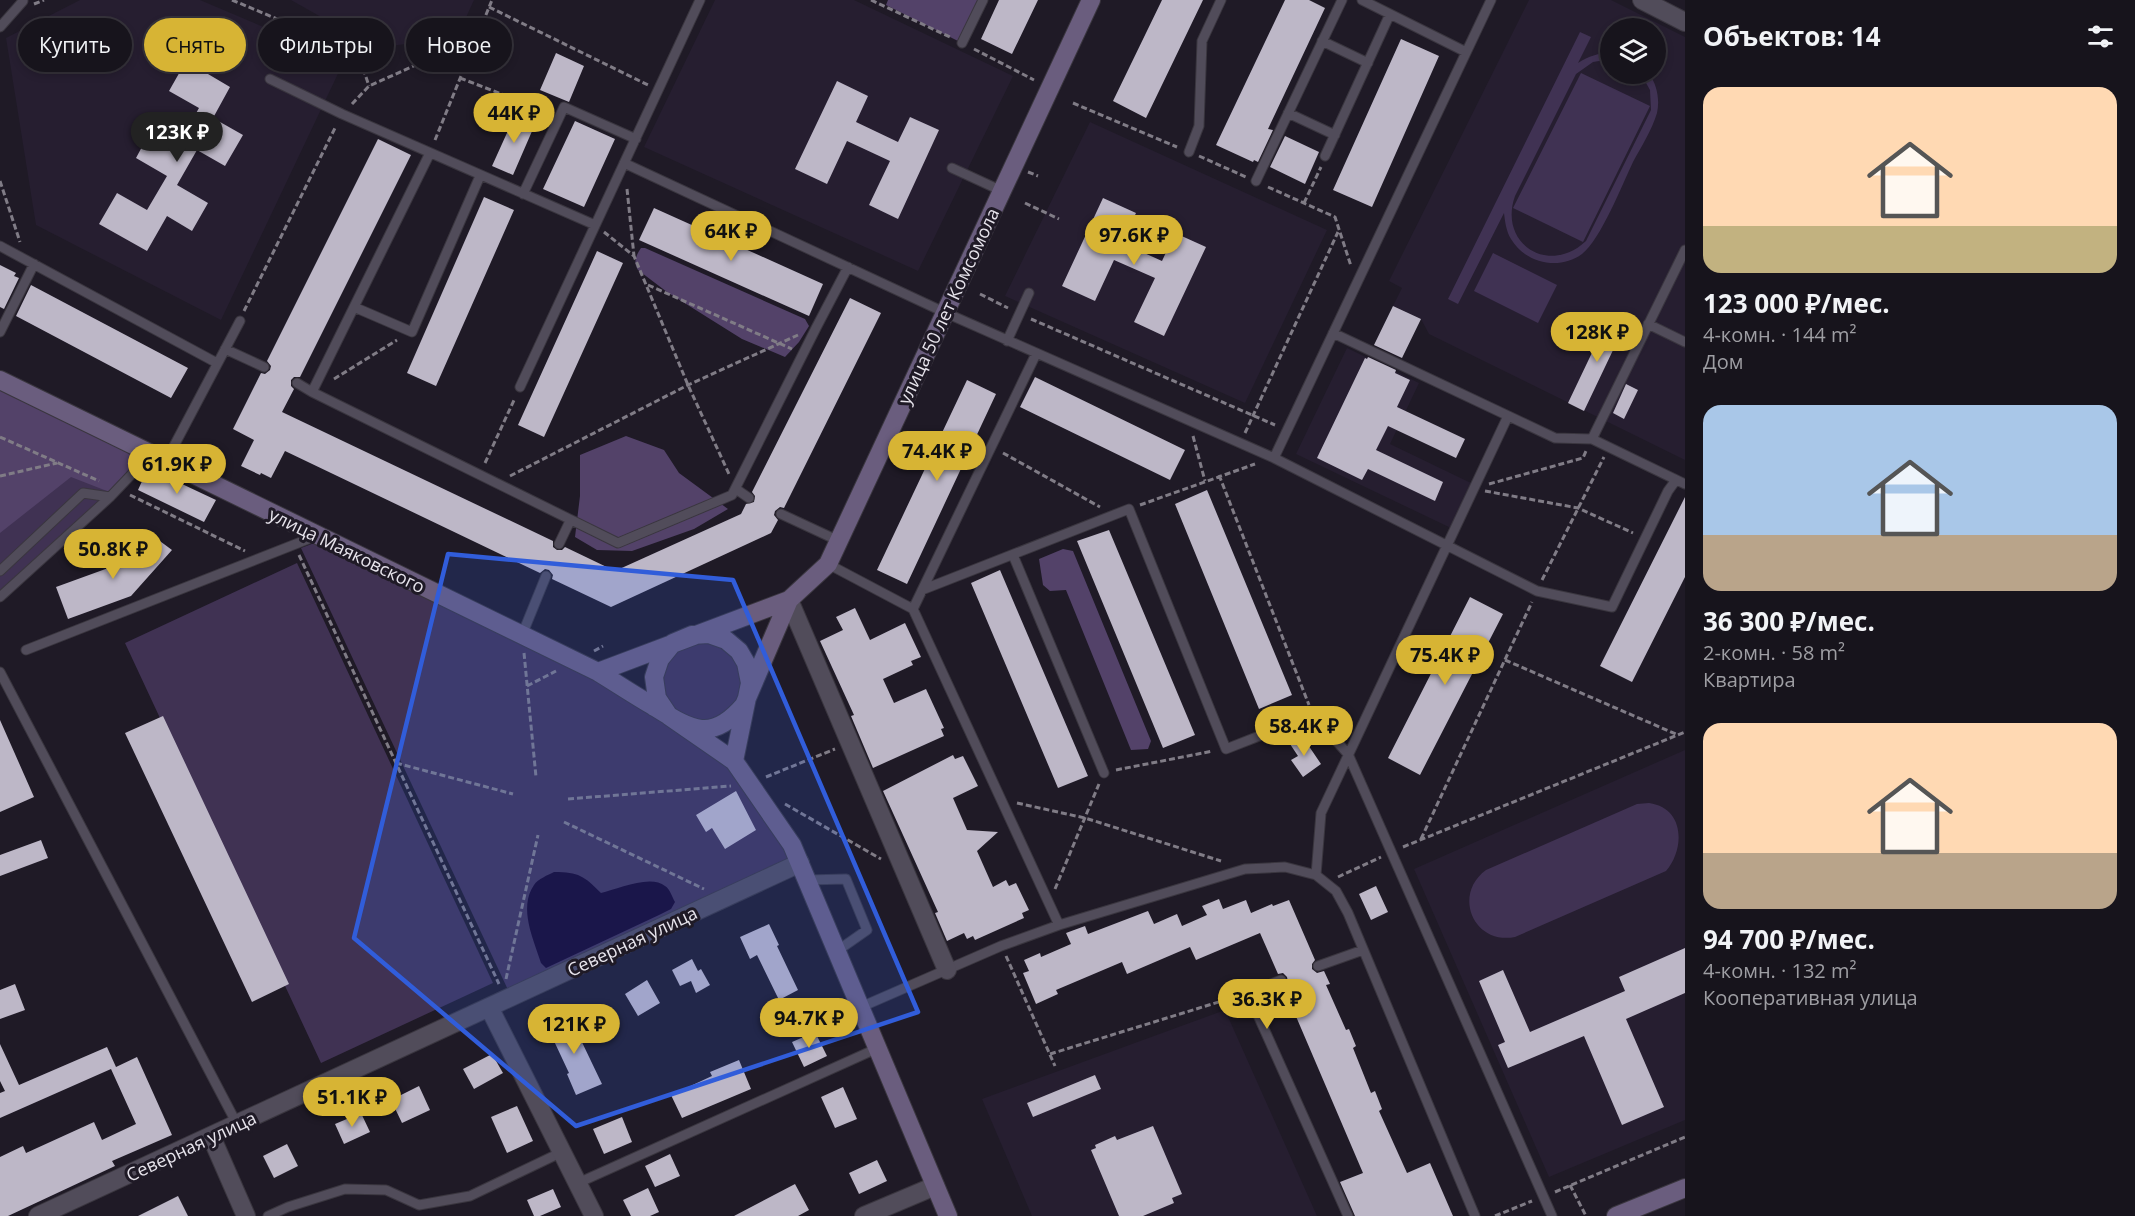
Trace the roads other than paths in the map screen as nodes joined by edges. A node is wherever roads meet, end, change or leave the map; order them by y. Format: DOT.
graph roads {
  1 [pos="23,0"];
  2 [pos="700,0"];
  3 [pos="983,0"];
  4 [pos="1091,0"];
  5 [pos="1221,0"];
  6 [pos="1341,0"];
  7 [pos="1362,0"];
  8 [pos="1491,0"];
  9 [pos="1642,0"];
  10 [pos="1390,14"];
  11 [pos="1685,22"];
  12 [pos="0,27"];
  13 [pos="1322,41"];
  14 [pos="962,43"];
  15 [pos="1466,52"];
  16 [pos="1368,63"];
  17 [pos="270,80"];
  18 [pos="1288,113"];
  19 [pos="1335,135"];
  20 [pos="636,139"];
  21 [pos="1189,152"];
  22 [pos="430,153"];
  23 [pos="1325,156"];
  24 [pos="624,163"];
  25 [pos="952,168"];
  26 [pos="480,176"];
  27 [pos="1256,181"];
  28 [pos="1002,191"];
  29 [pos="522,194"];
  30 [pos="595,225"];
  31 [pos="0,246"];
  32 [pos="1685,250"];
  33 [pos="30,261"];
  34 [pos="848,267"];
  35 [pos="1029,293"];
  36 [pos="354,307"];
  37 [pos="945,313"];
  38 [pos="240,321"];
  39 [pos="1648,324"];
  40 [pos="0,332"];
  41 [pos="1333,333"];
  42 [pos="1007,340"];
  43 [pos="1685,342"];
  44 [pos="225,349"];
  45 [pos="1036,354"];
  46 [pos="217,363"];
  47 [pos="264,367"];
  48 [pos="0,380"];
  49 [pos="297,383"];
  50 [pos="520,387"];
  51 [pos="312,392"];
  52 [pos="1508,416"];
  53 [pos="1592,439"];
  54 [pos="159,458"];
  55 [pos="1274,458"];
  56 [pos="1680,482"];
  57 [pos="736,489"];
  58 [pos="110,497"];
  59 [pos="749,498"];
  60 [pos="781,514"];
  61 [pos="570,521"];
  62 [pos="319,536"];
  63 [pos="839,541"];
  64 [pos="559,544"];
  65 [pos="1446,546"];
  66 [pos="1012,555"];
  67 [pos="828,564"];
  68 [pos="0,571"];
  69 [pos="546,576"];
  70 [pos="922,590"];
  71 [pos="0,597"];
  72 [pos="789,600"];
  73 [pos="913,609"];
  74 [pos="692,635"];
  75 [pos="523,643"];
  76 [pos="26,650"];
  77 [pos="0,672"];
  78 [pos="598,672"];
  79 [pos="744,705"];
  80 [pos="669,716"];
  81 [pos="1348,754"];
  82 [pos="734,760"];
  83 [pos="1104,772"];
  84 [pos="804,872"];
  85 [pos="1316,875"];
  86 [pos="1059,925"];
  87 [pos="837,951"];
  88 [pos="1363,951"];
  89 [pos="1318,966"];
  90 [pos="947,970"];
  91 [pos="1281,980"];
  92 [pos="489,1007"];
  93 [pos="861,1007"];
  94 [pos="878,1048"];
  95 [pos="237,1124"];
  96 [pos="211,1136"];
  97 [pos="562,1152"];
  98 [pos="578,1183"];
  99 [pos="935,1186"];
  100 [pos="1685,1188"];
  101 [pos="38,1216"];
  102 [pos="246,1216"];
  103 [pos="267,1216"];
  104 [pos="594,1216"];
  105 [pos="864,1216"];
  106 [pos="948,1216"];
  107 [pos="1348,1216"];
  108 [pos="1475,1216"];
  109 [pos="1552,1216"];
  110 [pos="1616,1216"];
  1 -- 12 [label="lane"];
  2 -- 20 [label="lane"];
  3 -- 14 [label="lane"];
  4 -- 28 [label="main road, улица 50 лет Комсомола"];
  5 -- 21 [label="lane"];
  6 -- 13 [label="lane"];
  7 -- 10 [label="lane"];
  8 -- 15 [label="lane"];
  9 -- 11 [label="street"];
  10 -- 15 [label="lane"];
  10 -- 16 [label="lane"];
  13 -- 16 [label="lane"];
  13 -- 18 [label="lane"];
  15 -- 41 [label="lane"];
  16 -- 19 [label="lane"];
  17 -- 22 [label="lane"];
  18 -- 19 [label="lane"];
  18 -- 27 [label="lane"];
  19 -- 23 [label="lane"];
  20 -- 24 [label="lane"];
  20 -- 29 [label="lane"];
  22 -- 26 [label="lane"];
  22 -- 36 [label="lane"];
  24 -- 30 [label="lane"];
  24 -- 34 [label="lane"];
  25 -- 28 [label="lane"];
  26 -- 29 [label="lane"];
  26 -- 36 [label="lane"];
  28 -- 37 [label="main road, улица 50 лет Комсомола"];
  29 -- 30 [label="lane"];
  30 -- 50 [label="lane"];
  31 -- 33 [label="lane"];
  32 -- 39 [label="lane"];
  33 -- 40 [label="lane"];
  33 -- 46 [label="lane"];
  34 -- 37 [label="lane"];
  34 -- 57 [label="lane"];
  35 -- 42 [label="lane"];
  36 -- 51 [label="lane"];
  37 -- 42 [label="lane"];
  37 -- 63 [label="main road, улица 50 лет Комсомола"];
  38 -- 44 [label="lane"];
  39 -- 43 [label="lane"];
  39 -- 53 [label="lane"];
  41 -- 52 [label="lane"];
  41 -- 55 [label="lane"];
  42 -- 45 [label="lane"];
  44 -- 46 [label="lane"];
  44 -- 47 [label="lane"];
  45 -- 55 [label="lane"];
  45 -- 70 [label="lane"];
  46 -- 54 [label="lane"];
  48 -- 54 [label="main road, улица Маяковского"];
  49 -- 51 [label="lane"];
  51 -- 61 [label="lane"];
  52 -- 53 [label="lane"];
  52 -- 65 [label="lane"];
  53 -- 56 [label="lane"];
  54 -- 58 [label="lane"];
  54 -- 62 [label="main road, улица Маяковского"];
  55 -- 65 [label="lane"];
  56 -- 65 [label="lane"];
  57 -- 59 [label="lane"];
  57 -- 61 [label="lane"];
  58 -- 68 [label="lane"];
  58 -- 71 [label="lane"];
  60 -- 63 [label="lane"];
  61 -- 64 [label="lane"];
  62 -- 75 [label="main road, улица Маяковского"];
  62 -- 76 [label="lane"];
  63 -- 67 [label="main road, улица 50 лет Комсомола"];
  65 -- 81 [label="lane"];
  66 -- 70 [label="lane"];
  66 -- 81 [label="lane"];
  66 -- 83 [label="lane"];
  67 -- 72 [label="main road, улица 50 лет Комсомола"];
  67 -- 73 [label="lane"];
  69 -- 75 [label="lane"];
  70 -- 73 [label="lane"];
  72 -- 74 [label="main road"];
  72 -- 79 [label="main road"];
  72 -- 90 [label="street"];
  73 -- 86 [label="lane"];
  74 -- 78 [label="main road"];
  74 -- 79 [label="main road"];
  74 -- 80 [label="main road"];
  75 -- 78 [label="main road, улица Маяковского"];
  77 -- 95 [label="lane"];
  78 -- 80 [label="main road, улица Маяковского"];
  79 -- 80 [label="main road"];
  79 -- 82 [label="main road"];
  80 -- 82 [label="main road"];
  81 -- 85 [label="lane"];
  81 -- 109 [label="lane"];
  82 -- 84 [label="main road"];
  84 -- 87 [label="main road"];
  84 -- 87 [label="lane"];
  84 -- 92 [label="street, Северная улица"];
  85 -- 86 [label="lane"];
  85 -- 88 [label="lane"];
  86 -- 90 [label="lane"];
  87 -- 93 [label="main road"];
  88 -- 89 [label="lane"];
  88 -- 108 [label="lane"];
  90 -- 93 [label="lane"];
  91 -- 107 [label="lane"];
  92 -- 95 [label="street, Северная улица"];
  92 -- 97 [label="street"];
  93 -- 94 [label="main road"];
  94 -- 98 [label="lane"];
  94 -- 99 [label="main road"];
  95 -- 96 [label="street, Северная улица"];
  96 -- 101 [label="street, Северная улица"];
  96 -- 102 [label="street"];
  97 -- 98 [label="street"];
  97 -- 103 [label="lane"];
  98 -- 104 [label="street"];
  99 -- 105 [label="street"];
  99 -- 106 [label="main road"];
  100 -- 110 [label="main road"];
}
